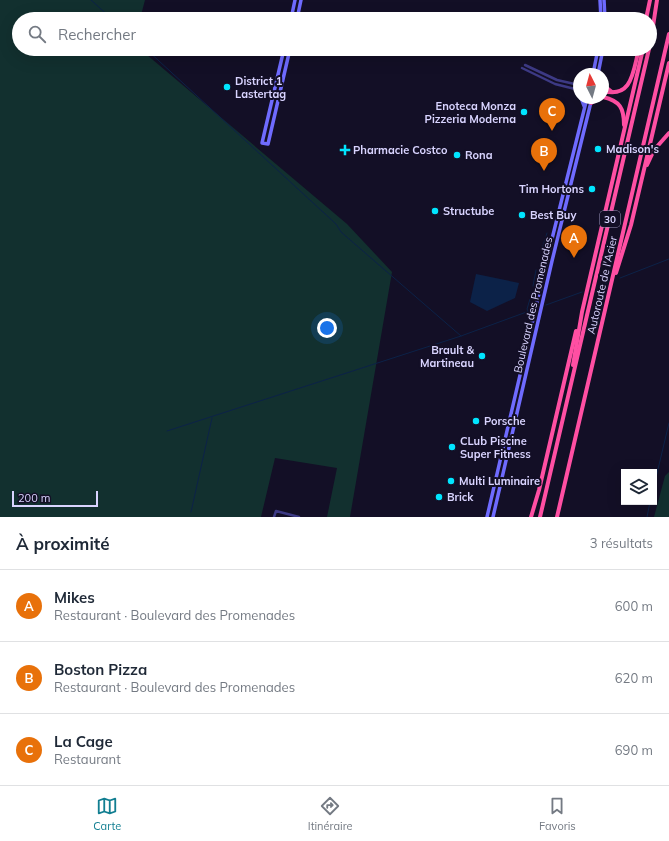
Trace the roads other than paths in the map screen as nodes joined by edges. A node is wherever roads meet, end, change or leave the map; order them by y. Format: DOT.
graph roads {
  1 [pos="295,0"];
  2 [pos="301,0"];
  3 [pos="600,0"];
  4 [pos="604,0"];
  5 [pos="650,0"];
  6 [pos="657,0"];
  7 [pos="292,12"];
  8 [pos="298,12"];
  9 [pos="601,12"];
  10 [pos="605,12"];
  11 [pos="648,12"];
  12 [pos="655,12"];
  13 [pos="669,34"];
  14 [pos="282,56"];
  15 [pos="288,56"];
  16 [pos="596,56"];
  17 [pos="601,56"];
  18 [pos="637,56"];
  19 [pos="641,56"];
  20 [pos="647,56"];
  21 [pos="669,63"];
  22 [pos="525,65"];
  23 [pos="522,68"];
  24 [pos="593,68"];
  25 [pos="599,68"];
  26 [pos="573,84"];
  27 [pos="573,89"];
  28 [pos="609,90"];
  29 [pos="609,91"];
  30 [pos="616,92"];
  31 [pos="609,99"];
  32 [pos="584,104"];
  33 [pos="586,104"];
  34 [pos="591,104"];
  35 [pos="585,107"];
  36 [pos="624,129"];
  37 [pos="265,130"];
  38 [pos="271,131"];
  39 [pos="669,134"];
  40 [pos="643,172"];
  41 [pos="606,304"];
  42 [pos="582,312"];
  43 [pos="570,389"];
  44 [pos="274,517"];
  45 [pos="298,517"];
  46 [pos="487,517"];
  47 [pos="493,517"];
  48 [pos="531,517"];
  49 [pos="540,517"];
  50 [pos="557,517"];
  1 -- 7 [label="street"];
  2 -- 8 [label="street"];
  3 -- 9 [label="street"];
  4 -- 10 [label="street"];
  5 -- 11 [label="highway"];
  6 -- 12 [label="highway"];
  13 -- 41 [label="highway, Autoroute de l'Acier / 30"];
  14 -- 37 [label="street"];
  15 -- 38 [label="street"];
  16 -- 24 [label="street"];
  17 -- 25 [label="street"];
  18 -- 30 [label="highway"];
  19 -- 36 [label="highway"];
  20 -- 43 [label="highway, Autoroute de l'Acier / 30"];
  21 -- 40 [label="highway"];
  22 -- 26 [label="street"];
  23 -- 27 [label="street"];
  28 -- 30 [label="highway"];
  29 -- 30 [label="highway"];
  31 -- 36 [label="highway"];
  32 -- 35 [label="street"];
  33 -- 35 [label="street, Boulevard des Promenades"];
  34 -- 47 [label="street, Boulevard des Promenades"];
  35 -- 46 [label="street, Boulevard des Promenades"];
  36 -- 42 [label="highway"];
  37 -- 38 [label="street"];
  37 -- 38 [label="street"];
  39 -- 40 [label="highway"];
  40 -- 41 [label="highway"];
  41 -- 50 [label="highway, Autoroute de l'Acier / 30"];
  42 -- 43 [label="highway"];
  42 -- 48 [label="highway"];
  43 -- 49 [label="highway, Autoroute de l'Acier / 30"];
  44 -- 45 [label="street"];
}
